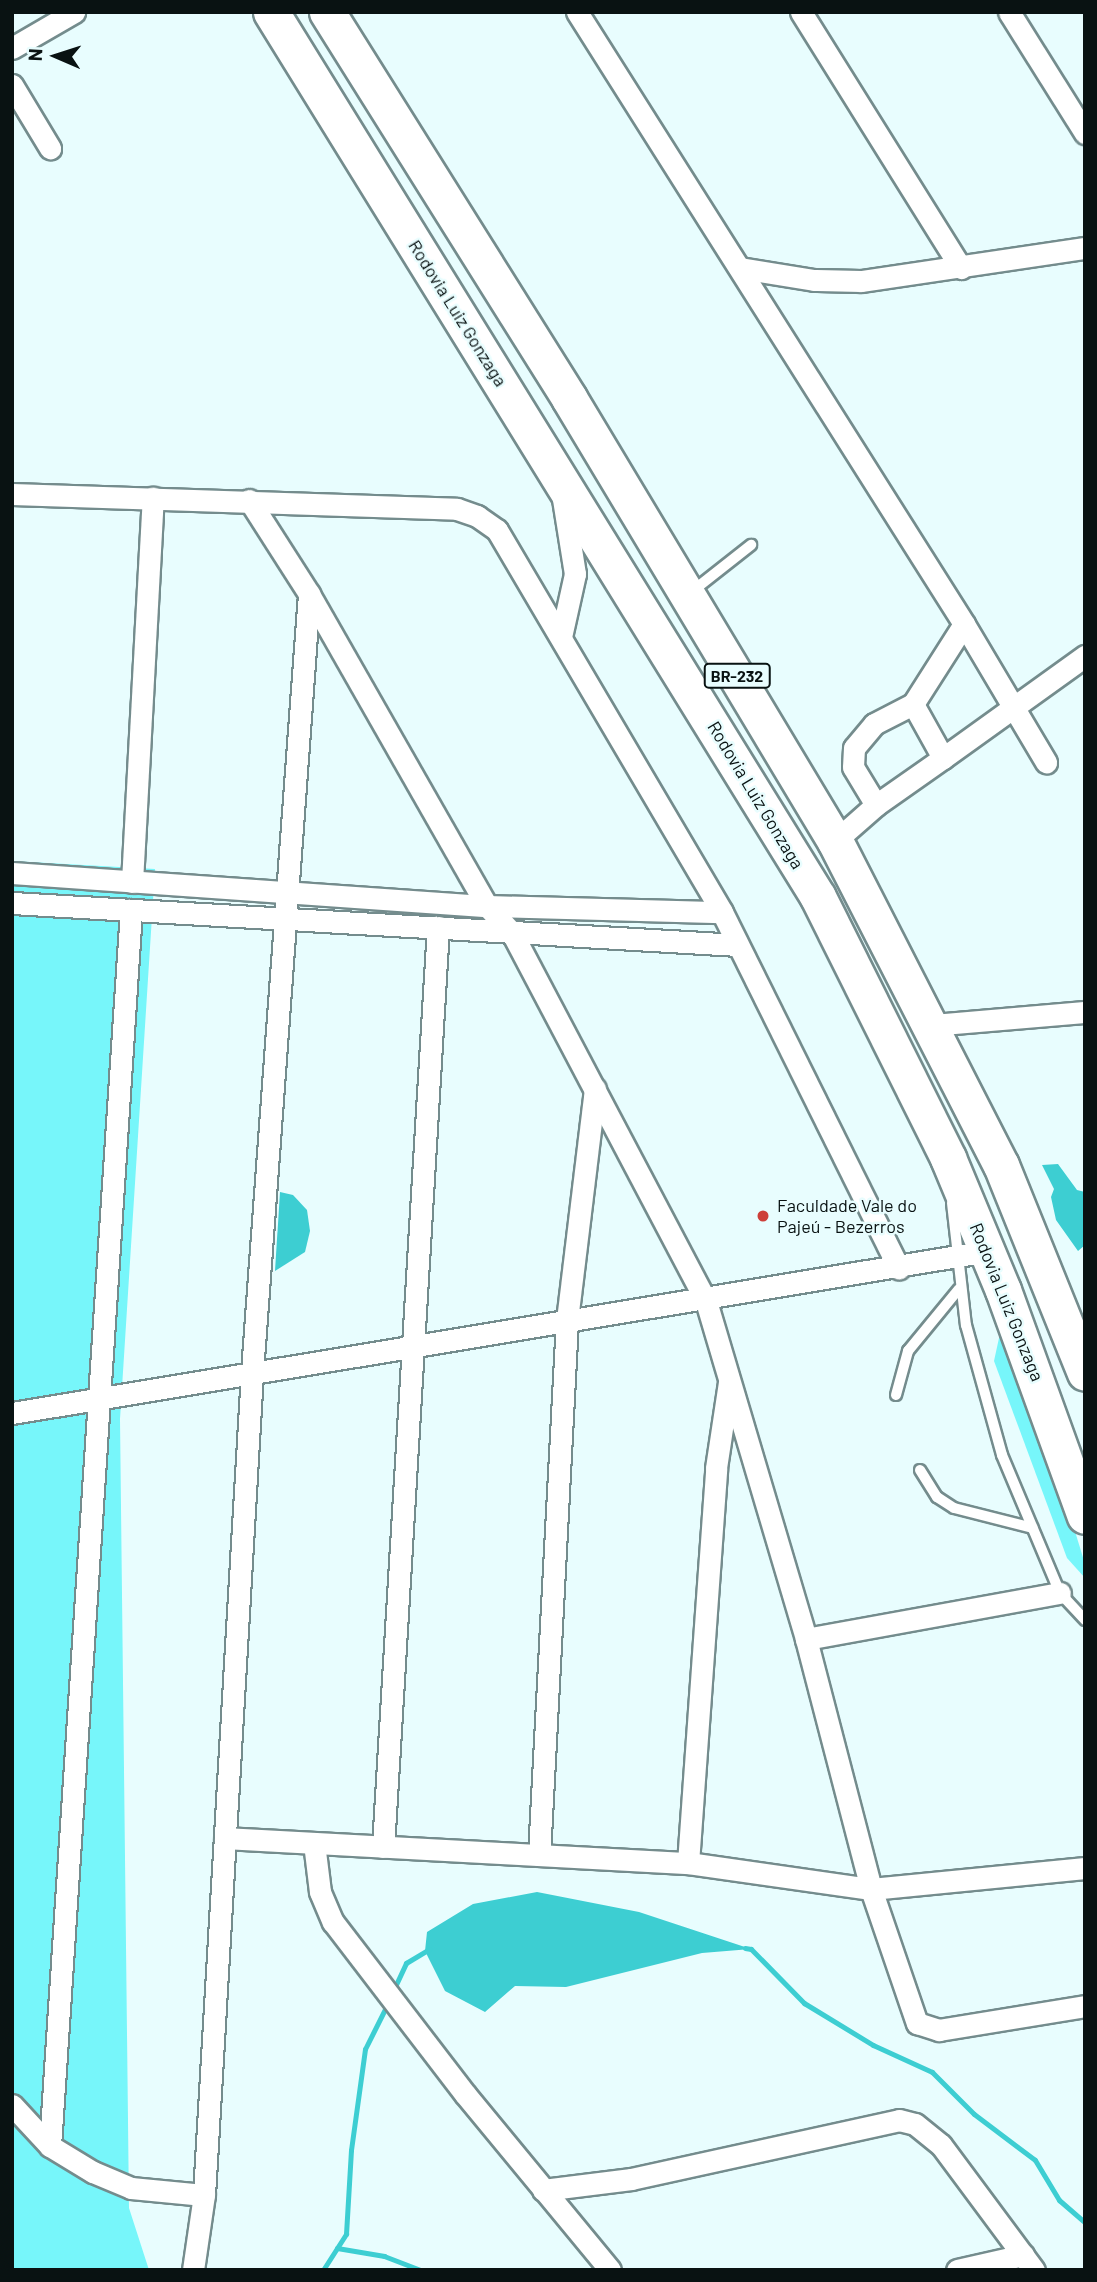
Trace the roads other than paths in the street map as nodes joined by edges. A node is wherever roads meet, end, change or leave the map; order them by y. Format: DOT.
graph roads {
  1 [pos="74,12"];
  2 [pos="271,12"];
  3 [pos="327,12"];
  4 [pos="577,12"];
  5 [pos="801,12"];
  6 [pos="1009,12"];
  7 [pos="12,48"];
  8 [pos="12,85"];
  9 [pos="1085,133"];
  10 [pos="50,148"];
  11 [pos="1085,248"];
  12 [pos="740,268"];
  13 [pos="961,268"];
  14 [pos="560,480"];
  15 [pos="12,494"];
  16 [pos="153,498"];
  17 [pos="249,499"];
  18 [pos="751,545"];
  19 [pos="309,594"];
  20 [pos="687,595"];
  21 [pos="964,624"];
  22 [pos="561,637"];
  23 [pos="1085,656"];
  24 [pos="914,704"];
  25 [pos="1014,708"];
  26 [pos="943,758"];
  27 [pos="1046,762"];
  28 [pos="876,804"];
  29 [pos="835,841"];
  30 [pos="12,873"];
  31 [pos="132,882"];
  32 [pos="290,892"];
  33 [pos="12,903"];
  34 [pos="487,906"];
  35 [pos="131,910"];
  36 [pos="722,912"];
  37 [pos="289,919"];
  38 [pos="438,928"];
  39 [pos="512,933"];
  40 [pos="738,945"];
  41 [pos="1085,1012"];
  42 [pos="932,1025"];
  43 [pos="595,1089"];
  44 [pos="972,1253"];
  45 [pos="899,1268"];
  46 [pos="959,1289"];
  47 [pos="706,1301"];
  48 [pos="567,1320"];
  49 [pos="413,1349"];
  50 [pos="252,1372"];
  51 [pos="1085,1373"];
  52 [pos="730,1377"];
  53 [pos="896,1395"];
  54 [pos="99,1399"];
  55 [pos="12,1413"];
  56 [pos="920,1470"];
  57 [pos="1085,1516"];
  58 [pos="1032,1528"];
  59 [pos="1060,1593"];
  60 [pos="1085,1620"];
  61 [pos="806,1639"];
  62 [pos="225,1838"];
  63 [pos="314,1843"];
  64 [pos="383,1847"];
  65 [pos="539,1855"];
  66 [pos="688,1863"];
  67 [pos="1085,1868"];
  68 [pos="871,1889"];
  69 [pos="1085,2006"];
  70 [pos="12,2105"];
  71 [pos="50,2146"];
  72 [pos="543,2190"];
  73 [pos="204,2195"];
  74 [pos="1028,2262"];
  75 [pos="192,2270"];
  76 [pos="610,2270"];
  77 [pos="957,2270"];
  1 -- 7 [label="street"];
  2 -- 14 [label="highway, Rodovia Luiz Gonzaga / BR-232"];
  3 -- 20 [label="highway, BR-232"];
  4 -- 12 [label="street"];
  5 -- 13 [label="street"];
  6 -- 9 [label="street"];
  8 -- 10 [label="street"];
  11 -- 13 [label="street"];
  12 -- 13 [label="street"];
  12 -- 21 [label="street"];
  14 -- 22 [label="street"];
  14 -- 44 [label="highway, Rodovia Luiz Gonzaga / BR-232"];
  15 -- 16 [label="street"];
  16 -- 17 [label="street"];
  16 -- 31 [label="street"];
  17 -- 19 [label="street"];
  17 -- 22 [label="street"];
  18 -- 20 [label="lane"];
  19 -- 32 [label="street"];
  19 -- 34 [label="street"];
  20 -- 29 [label="highway, BR-232"];
  21 -- 24 [label="street"];
  21 -- 25 [label="street"];
  22 -- 36 [label="street"];
  23 -- 25 [label="street"];
  24 -- 26 [label="street"];
  24 -- 28 [label="street"];
  25 -- 26 [label="street"];
  25 -- 27 [label="street"];
  26 -- 28 [label="street"];
  28 -- 29 [label="street"];
  29 -- 42 [label="highway, BR-232"];
  30 -- 31 [label="street"];
  31 -- 32 [label="street"];
  32 -- 34 [label="street"];
  32 -- 37 [label="street"];
  33 -- 35 [label="street"];
  34 -- 36 [label="street"];
  34 -- 39 [label="street"];
  35 -- 37 [label="street"];
  35 -- 54 [label="street"];
  36 -- 40 [label="street"];
  37 -- 38 [label="street"];
  37 -- 50 [label="street"];
  38 -- 39 [label="street"];
  38 -- 49 [label="street"];
  39 -- 40 [label="street"];
  39 -- 43 [label="street"];
  40 -- 45 [label="street"];
  41 -- 42 [label="street"];
  42 -- 51 [label="highway, BR-232"];
  43 -- 47 [label="street"];
  43 -- 48 [label="street"];
  44 -- 45 [label="street"];
  44 -- 46 [label="lane"];
  44 -- 57 [label="highway, Rodovia Luiz Gonzaga / BR-232"];
  45 -- 47 [label="street"];
  46 -- 53 [label="lane"];
  46 -- 58 [label="lane"];
  47 -- 48 [label="street"];
  47 -- 52 [label="street"];
  48 -- 49 [label="street"];
  48 -- 65 [label="street"];
  49 -- 50 [label="street"];
  49 -- 64 [label="street"];
  50 -- 54 [label="street"];
  50 -- 62 [label="street"];
  52 -- 61 [label="street"];
  52 -- 66 [label="street"];
  54 -- 55 [label="street"];
  54 -- 71 [label="street"];
  56 -- 58 [label="lane"];
  58 -- 59 [label="lane"];
  59 -- 60 [label="lane"];
  59 -- 61 [label="street"];
  61 -- 68 [label="street"];
  62 -- 63 [label="street"];
  62 -- 73 [label="street"];
  63 -- 64 [label="street"];
  63 -- 72 [label="street"];
  64 -- 65 [label="street"];
  65 -- 66 [label="street"];
  66 -- 68 [label="street"];
  67 -- 68 [label="street"];
  68 -- 69 [label="street"];
  70 -- 71 [label="street"];
  71 -- 73 [label="street"];
  72 -- 74 [label="street"];
  72 -- 76 [label="street"];
  73 -- 75 [label="street"];
  74 -- 77 [label="street"];
}
